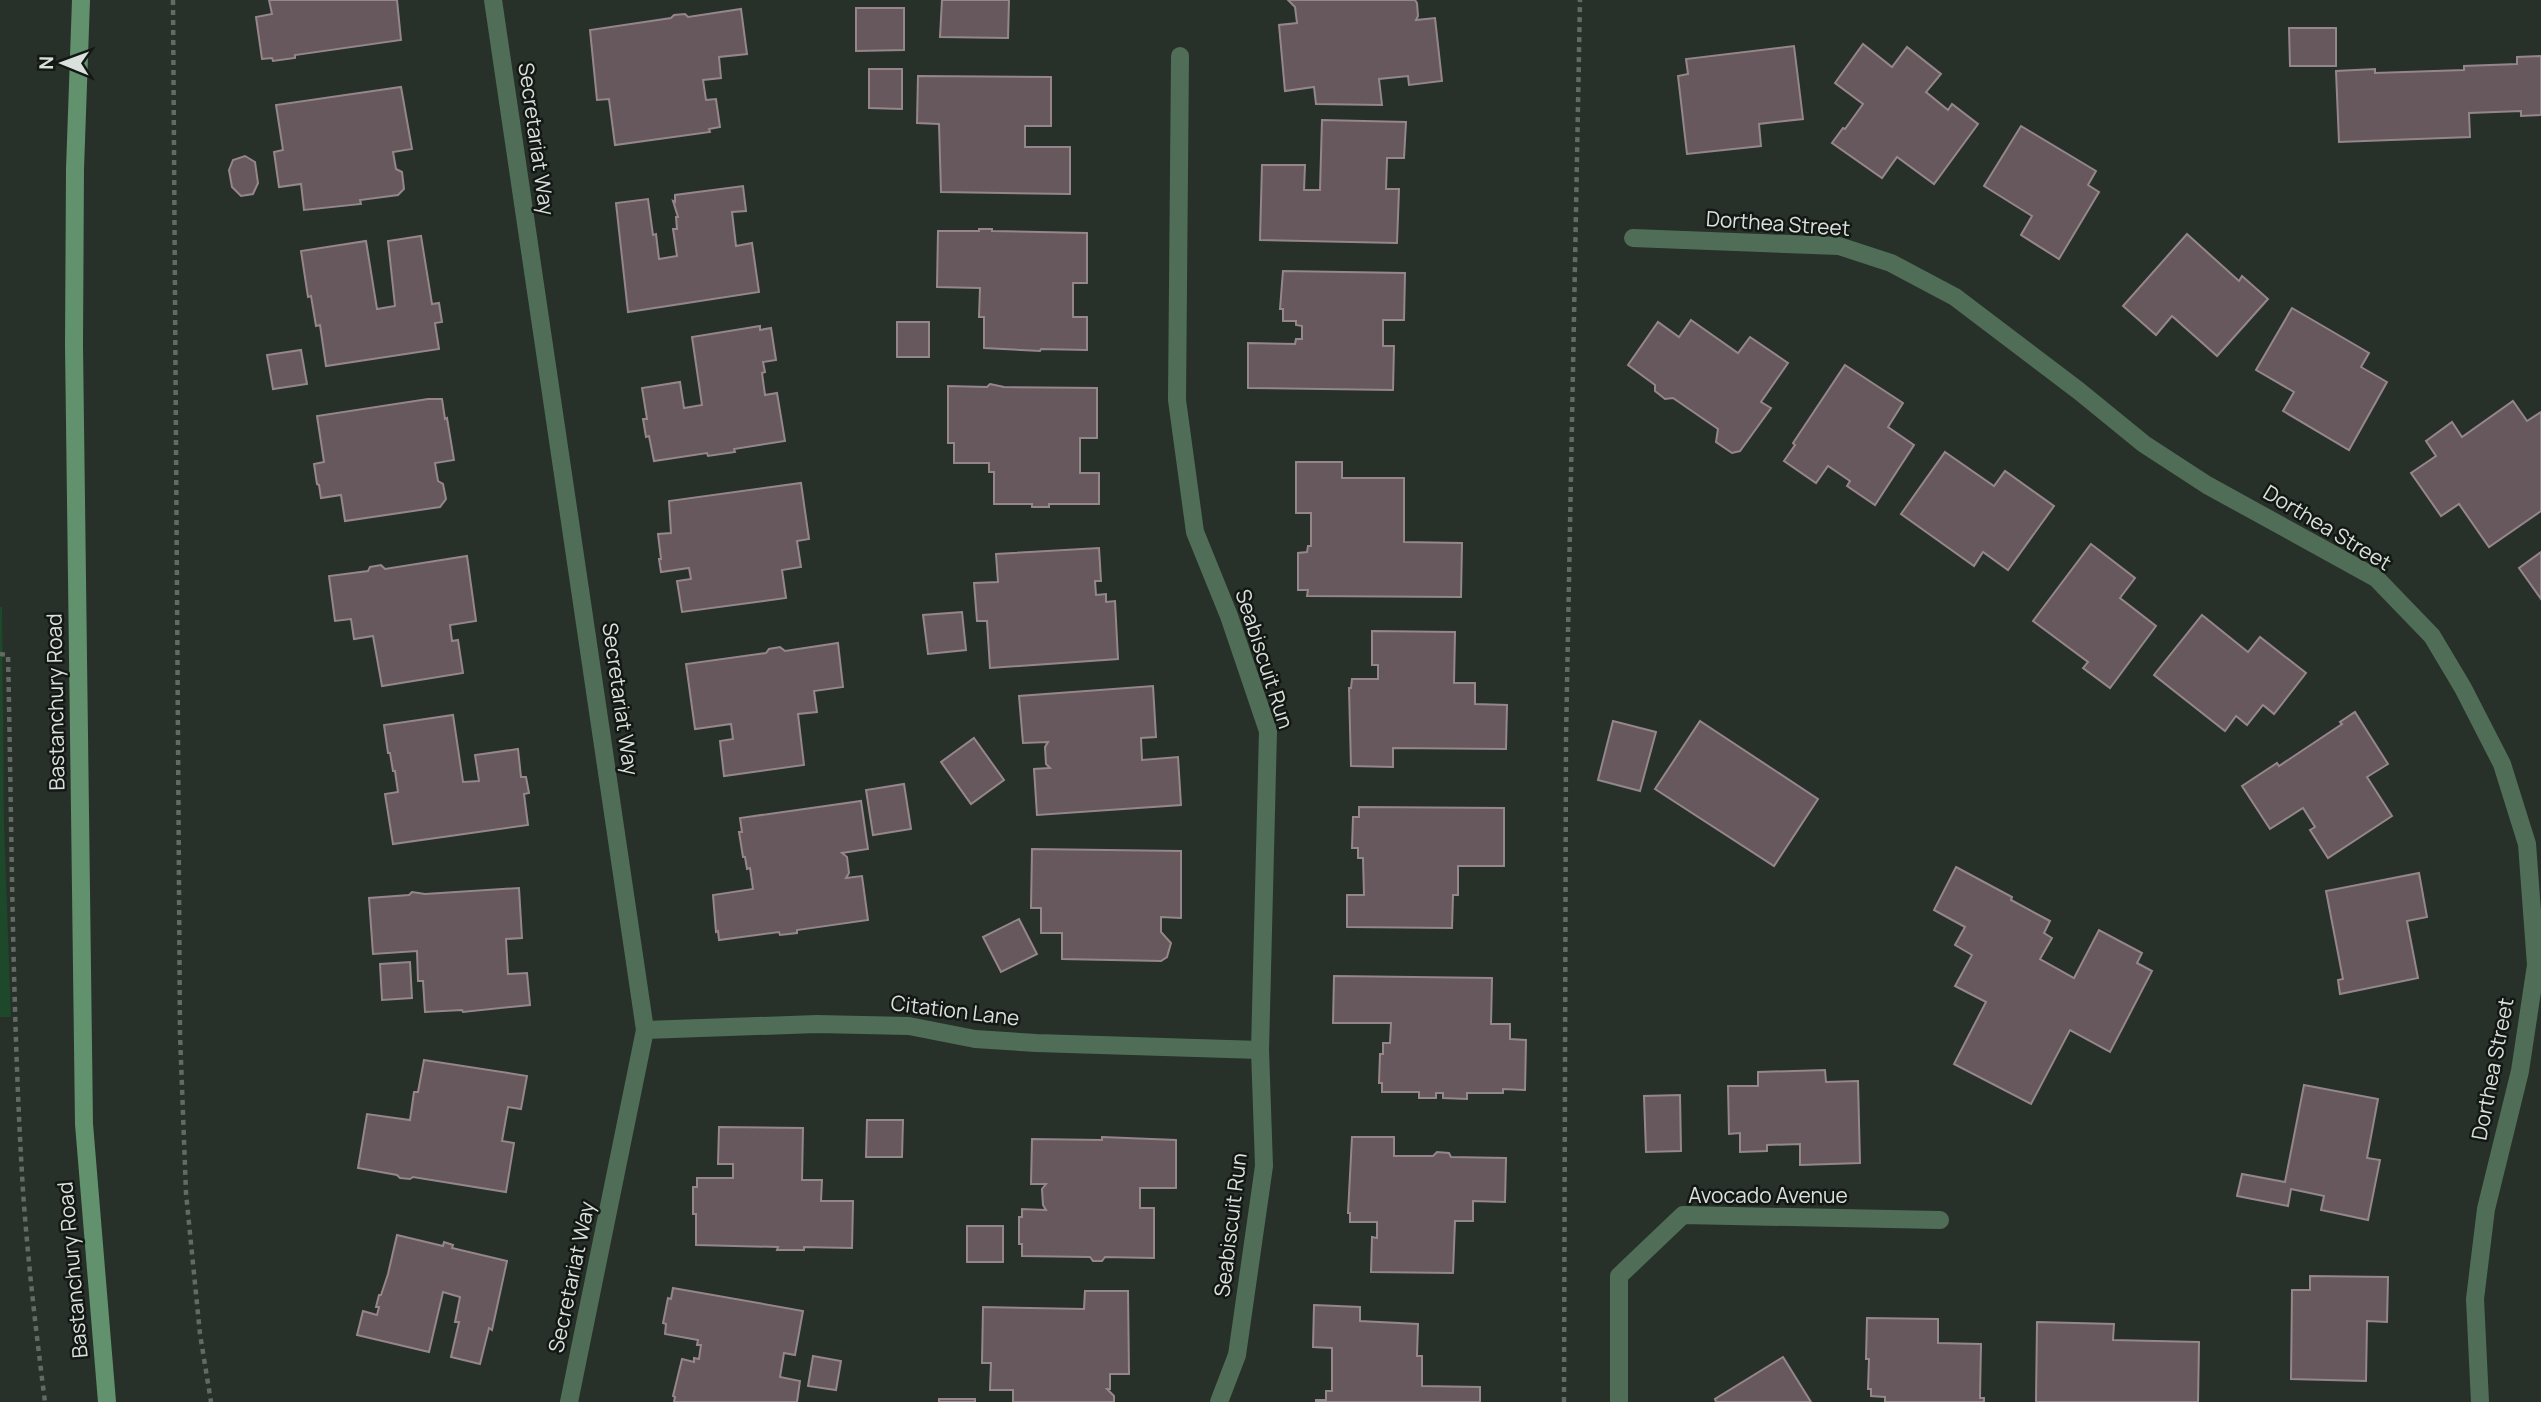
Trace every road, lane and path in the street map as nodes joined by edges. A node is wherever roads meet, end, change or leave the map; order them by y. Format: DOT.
graph roads {
  1 [pos="81,0"];
  2 [pos="173,0"];
  3 [pos="493,0"];
  4 [pos="1580,0"];
  5 [pos="1180,56"];
  6 [pos="1633,238"];
  7 [pos="0,654"];
  8 [pos="645,1030"];
  9 [pos="1260,1050"];
  10 [pos="1940,1220"];
  11 [pos="45,1402"];
  12 [pos="107,1402"];
  13 [pos="211,1402"];
  14 [pos="569,1402"];
  15 [pos="1219,1402"];
  16 [pos="1564,1402"];
  17 [pos="1619,1402"];
  18 [pos="2480,1402"];
  1 -- 12 [label="main road, Bastanchury Road"];
  2 -- 13 [label="path"];
  3 -- 8 [label="street, Secretariat Way"];
  4 -- 16 [label="path"];
  5 -- 9 [label="street, Seabiscuit Run"];
  6 -- 18 [label="street, Dorthea Street"];
  7 -- 11 [label="path"];
  8 -- 9 [label="street, Citation Lane"];
  8 -- 14 [label="street, Secretariat Way"];
  9 -- 15 [label="street, Seabiscuit Run"];
  10 -- 17 [label="street, Avocado Avenue"];
}
